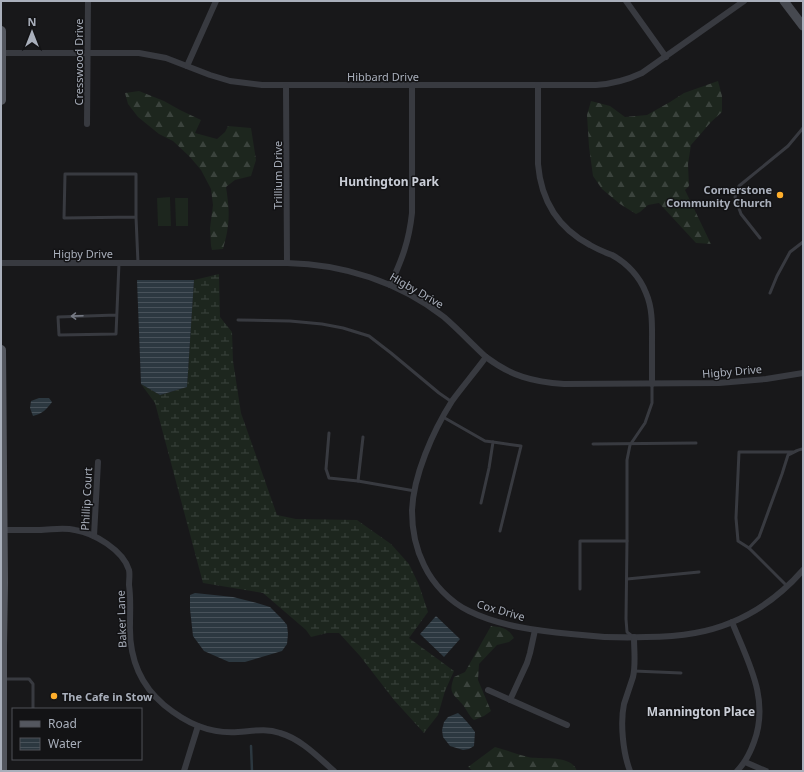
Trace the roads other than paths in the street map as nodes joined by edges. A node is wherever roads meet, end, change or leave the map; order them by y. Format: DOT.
graph roads {
  1 [pos="88,1"];
  2 [pos="216,1"];
  3 [pos="626,1"];
  4 [pos="744,1"];
  5 [pos="784,1"];
  6 [pos="803,26"];
  7 [pos="1,31"];
  8 [pos="88,53"];
  9 [pos="1,54"];
  10 [pos="666,57"];
  11 [pos="187,66"];
  12 [pos="538,85"];
  13 [pos="286,86"];
  14 [pos="412,86"];
  15 [pos="1,100"];
  16 [pos="88,124"];
  17 [pos="803,128"];
  18 [pos="136,217"];
  19 [pos="760,238"];
  20 [pos="803,242"];
  21 [pos="1,263"];
  22 [pos="119,263"];
  23 [pos="138,263"];
  24 [pos="287,263"];
  25 [pos="390,286"];
  26 [pos="770,293"];
  27 [pos="116,315"];
  28 [pos="238,320"];
  29 [pos="1,350"];
  30 [pos="486,357"];
  31 [pos="803,372"];
  32 [pos="652,384"];
  33 [pos="452,402"];
  34 [pos="443,417"];
  35 [pos="329,433"];
  36 [pos="363,437"];
  37 [pos="493,442"];
  38 [pos="696,443"];
  39 [pos="593,444"];
  40 [pos="631,444"];
  41 [pos="803,449"];
  42 [pos="794,452"];
  43 [pos="98,462"];
  44 [pos="2,468"];
  45 [pos="358,481"];
  46 [pos="415,490"];
  47 [pos="481,503"];
  48 [pos="3,530"];
  49 [pos="500,531"];
  50 [pos="94,536"];
  51 [pos="627,541"];
  52 [pos="748,548"];
  53 [pos="803,570"];
  54 [pos="699,572"];
  55 [pos="627,579"];
  56 [pos="787,586"];
  57 [pos="580,589"];
  58 [pos="732,622"];
  59 [pos="535,630"];
  60 [pos="634,637"];
  61 [pos="634,671"];
  62 [pos="681,673"];
  63 [pos="1,675"];
  64 [pos="488,690"];
  65 [pos="510,700"];
  66 [pos="33,708"];
  67 [pos="567,725"];
  68 [pos="198,726"];
  69 [pos="745,762"];
  70 [pos="2,771"];
  71 [pos="184,771"];
  72 [pos="334,771"];
  73 [pos="630,771"];
  74 [pos="737,771"];
  75 [pos="766,771"];
  1 -- 8 [label="street, Cresswood Drive"];
  2 -- 11 [label="street"];
  3 -- 10 [label="street"];
  4 -- 10 [label="street, Hibbard Drive"];
  5 -- 6 [label="main road"];
  7 -- 9 [label="main road"];
  8 -- 9 [label="street, Hibbard Drive"];
  8 -- 11 [label="street, Hibbard Drive"];
  8 -- 16 [label="street, Cresswood Drive"];
  9 -- 15 [label="main road"];
  10 -- 12 [label="street, Hibbard Drive"];
  11 -- 13 [label="street, Hibbard Drive"];
  12 -- 14 [label="street, Hibbard Drive"];
  12 -- 32 [label="street"];
  13 -- 14 [label="street, Hibbard Drive"];
  13 -- 24 [label="street, Trillium Drive"];
  14 -- 25 [label="street"];
  17 -- 19 [label="lane"];
  18 -- 18 [label="lane"];
  18 -- 23 [label="lane"];
  20 -- 26 [label="lane"];
  21 -- 22 [label="street, Higby Drive"];
  22 -- 23 [label="street, Higby Drive"];
  22 -- 27 [label="lane"];
  23 -- 24 [label="street, Higby Drive"];
  24 -- 25 [label="street, Higby Drive"];
  25 -- 30 [label="street, Higby Drive"];
  27 -- 27 [label="lane, one-way"];
  28 -- 33 [label="lane"];
  29 -- 44 [label="main road"];
  30 -- 32 [label="street, Higby Drive"];
  30 -- 33 [label="street, Cox Drive"];
  31 -- 32 [label="street, Higby Drive"];
  32 -- 40 [label="lane"];
  33 -- 34 [label="street, Cox Drive"];
  34 -- 37 [label="lane"];
  34 -- 46 [label="street, Cox Drive"];
  35 -- 45 [label="lane"];
  36 -- 45 [label="lane"];
  37 -- 47 [label="lane"];
  37 -- 49 [label="lane"];
  38 -- 40 [label="lane"];
  39 -- 40 [label="lane"];
  40 -- 51 [label="lane"];
  41 -- 42 [label="lane"];
  42 -- 52 [label="lane"];
  42 -- 52 [label="lane"];
  43 -- 50 [label="street, Phillip Court"];
  44 -- 48 [label="main road"];
  45 -- 46 [label="lane"];
  46 -- 59 [label="street, Cox Drive"];
  48 -- 50 [label="street, Baker Lane"];
  48 -- 63 [label="main road"];
  50 -- 68 [label="street, Baker Lane"];
  51 -- 55 [label="lane"];
  51 -- 57 [label="lane"];
  52 -- 56 [label="lane"];
  53 -- 56 [label="street, Cox Drive"];
  54 -- 55 [label="lane"];
  55 -- 60 [label="lane"];
  56 -- 58 [label="street, Cox Drive"];
  58 -- 60 [label="street, Cox Drive"];
  58 -- 69 [label="street"];
  59 -- 60 [label="street, Cox Drive"];
  59 -- 65 [label="street"];
  60 -- 61 [label="street"];
  61 -- 62 [label="lane"];
  61 -- 73 [label="street"];
  63 -- 66 [label="lane"];
  63 -- 70 [label="main road"];
  64 -- 65 [label="street"];
  65 -- 67 [label="street"];
  68 -- 71 [label="street"];
  68 -- 72 [label="street, Baker Lane"];
  69 -- 74 [label="street"];
  69 -- 75 [label="street"];
}
